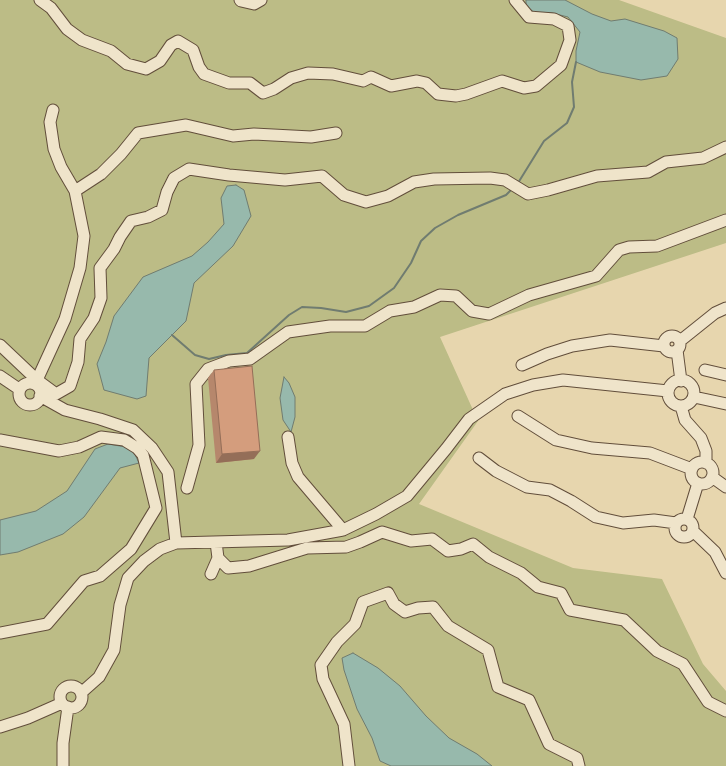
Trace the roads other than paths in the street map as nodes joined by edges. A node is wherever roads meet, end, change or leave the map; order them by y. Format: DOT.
graph roads {
  1 [pos="40,0"];
  2 [pos="240,0"];
  3 [pos="261,0"];
  4 [pos="514,0"];
  5 [pos="53,110"];
  6 [pos="336,133"];
  7 [pos="726,147"];
  8 [pos="75,191"];
  9 [pos="726,220"];
  10 [pos="726,308"];
  11 [pos="0,345"];
  12 [pos="678,346"];
  13 [pos="522,365"];
  14 [pos="705,370"];
  15 [pos="726,375"];
  16 [pos="0,376"];
  17 [pos="681,380"];
  18 [pos="36,382"];
  19 [pos="19,389"];
  20 [pos="668,391"];
  21 [pos="40,396"];
  22 [pos="694,397"];
  23 [pos="726,404"];
  24 [pos="681,406"];
  25 [pos="518,416"];
  26 [pos="288,437"];
  27 [pos="0,440"];
  28 [pos="479,458"];
  29 [pos="706,463"];
  30 [pos="692,469"];
  31 [pos="712,477"];
  32 [pos="698,483"];
  33 [pos="726,487"];
  34 [pos="187,488"];
  35 [pos="681,521"];
  36 [pos="343,530"];
  37 [pos="693,531"];
  38 [pos="216,542"];
  39 [pos="176,543"];
  40 [pos="218,558"];
  41 [pos="726,573"];
  42 [pos="211,574"];
  43 [pos="0,633"];
  44 [pos="81,693"];
  45 [pos="65,705"];
  46 [pos="726,711"];
  47 [pos="0,727"];
  48 [pos="63,766"];
  49 [pos="349,766"];
  50 [pos="579,766"];
  1 -- 4 [label="street"];
  2 -- 3 [label="street"];
  5 -- 8 [label="street"];
  6 -- 8 [label="street"];
  7 -- 18 [label="street"];
  8 -- 18 [label="street"];
  9 -- 34 [label="street"];
  10 -- 12 [label="street"];
  11 -- 18 [label="street"];
  12 -- 13 [label="street"];
  12 -- 17 [label="street"];
  14 -- 15 [label="street"];
  16 -- 19 [label="street"];
  17 -- 20 [label="street"];
  17 -- 22 [label="street"];
  18 -- 19 [label="street"];
  18 -- 21 [label="street"];
  19 -- 21 [label="street"];
  20 -- 24 [label="street"];
  20 -- 36 [label="street"];
  21 -- 39 [label="street"];
  22 -- 23 [label="street"];
  22 -- 24 [label="street"];
  24 -- 29 [label="street"];
  25 -- 30 [label="street"];
  26 -- 36 [label="street"];
  27 -- 43 [label="street"];
  28 -- 35 [label="street"];
  29 -- 30 [label="street"];
  29 -- 31 [label="street"];
  30 -- 32 [label="street"];
  31 -- 32 [label="street"];
  31 -- 33 [label="street"];
  32 -- 35 [label="street"];
  35 -- 37 [label="street"];
  35 -- 37 [label="street"];
  36 -- 38 [label="street"];
  37 -- 41 [label="street"];
  38 -- 39 [label="street"];
  38 -- 40 [label="street"];
  39 -- 44 [label="street"];
  40 -- 42 [label="street"];
  40 -- 46 [label="street"];
  44 -- 45 [label="street"];
  44 -- 45 [label="street"];
  45 -- 47 [label="street"];
  45 -- 48 [label="street"];
  49 -- 50 [label="street"];
}
